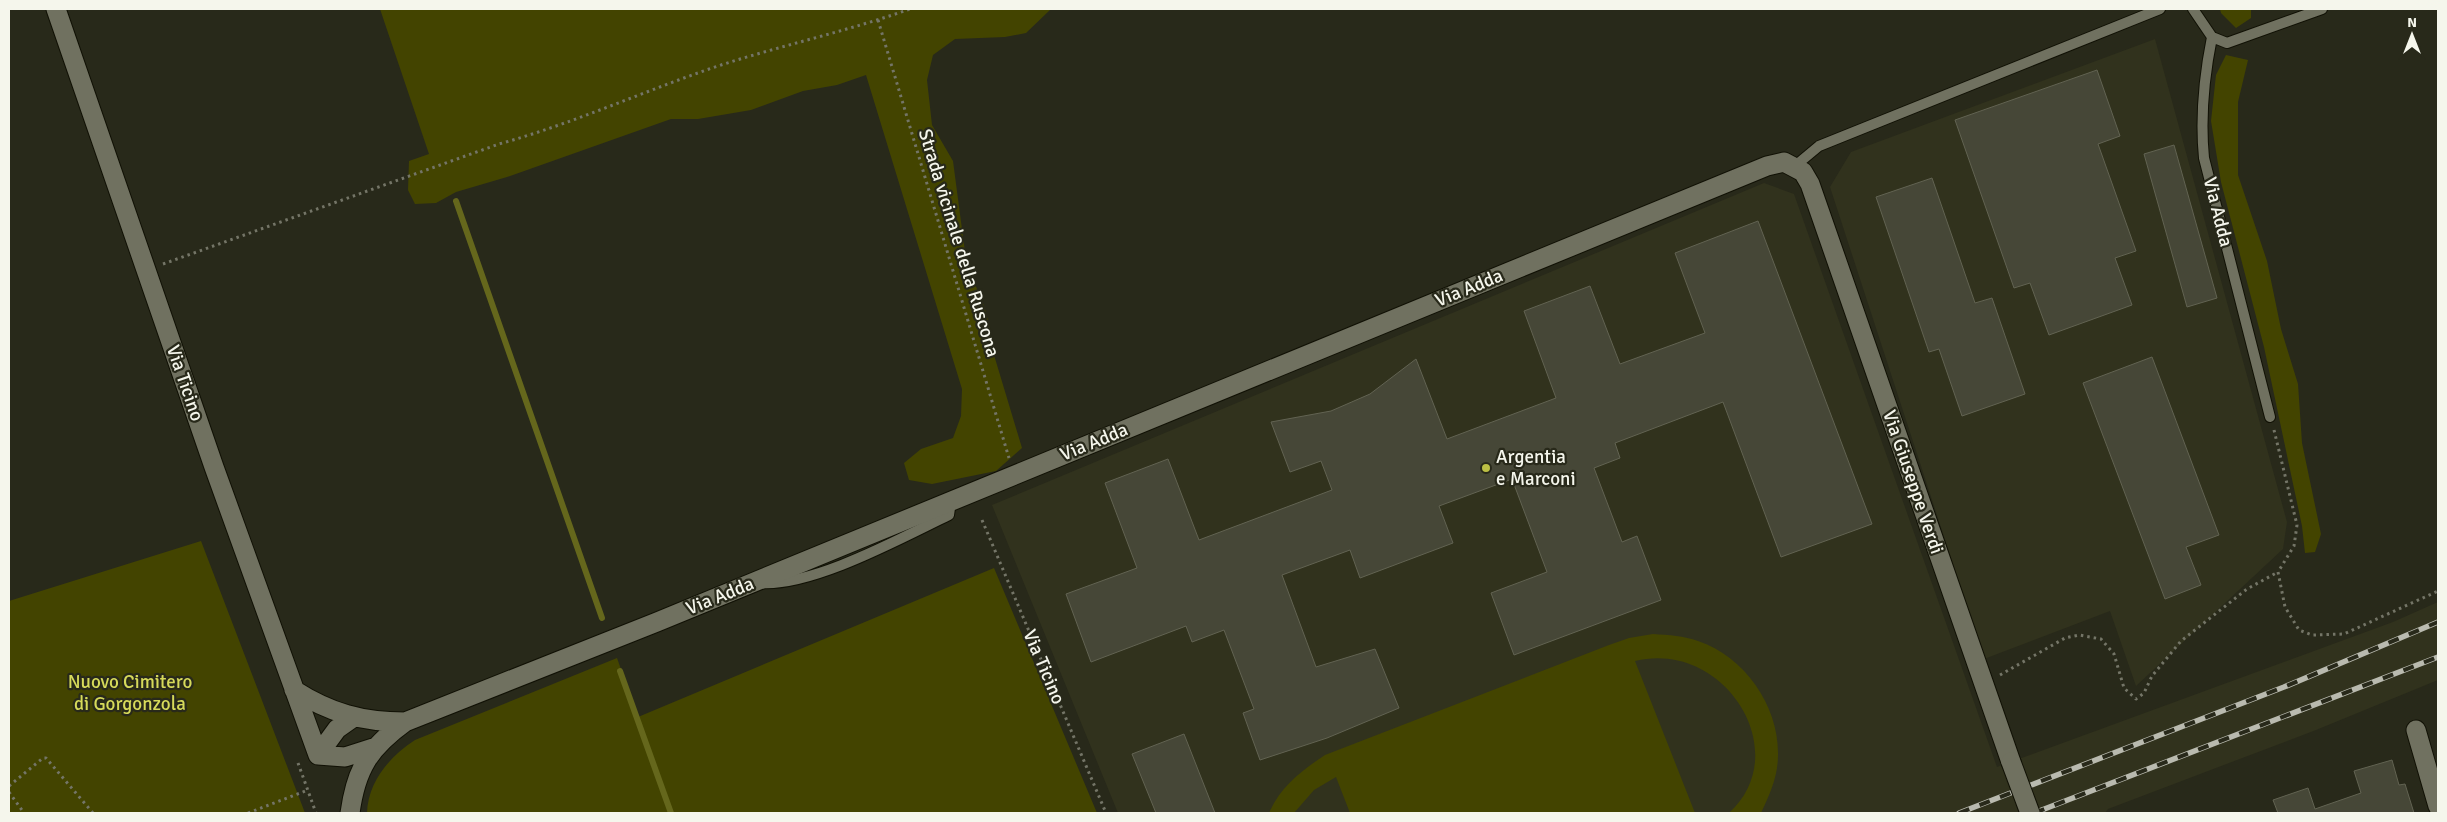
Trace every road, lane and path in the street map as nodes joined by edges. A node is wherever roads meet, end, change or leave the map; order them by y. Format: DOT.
graph roads {
  1 [pos="56,9"];
  2 [pos="910,9"];
  3 [pos="2160,9"];
  4 [pos="2193,9"];
  5 [pos="2322,9"];
  6 [pos="878,20"];
  7 [pos="2212,37"];
  8 [pos="1789,164"];
  9 [pos="146,270"];
  10 [pos="2270,417"];
  11 [pos="1014,474"];
  12 [pos="982,520"];
  13 [pos="2278,572"];
  14 [pos="2438,592"];
  15 [pos="1993,679"];
  16 [pos="294,690"];
  17 [pos="354,717"];
  18 [pos="405,722"];
  19 [pos="2416,730"];
  20 [pos="373,748"];
  21 [pos="318,755"];
  22 [pos="9,786"];
  23 [pos="308,790"];
  24 [pos="9,792"];
  25 [pos="2438,806"];
  26 [pos="24,813"];
  27 [pos="93,813"];
  28 [pos="248,813"];
  29 [pos="350,813"];
  30 [pos="1106,813"];
  31 [pos="2030,813"];
  1 -- 9 [label="street, Via Ticino"];
  2 -- 6 [label="path"];
  3 -- 8 [label="lane, Via Adda"];
  4 -- 7 [label="lane"];
  5 -- 7 [label="lane"];
  6 -- 9 [label="path"];
  6 -- 11 [label="path, Strada vicinale della Ruscona"];
  7 -- 10 [label="lane, Via Adda"];
  8 -- 11 [label="street, Via Adda"];
  8 -- 31 [label="street, Via Giuseppe Verdi, bridge"];
  9 -- 16 [label="street, Via Ticino"];
  10 -- 13 [label="path"];
  11 -- 18 [label="street, Via Adda"];
  12 -- 30 [label="path, Via Ticino"];
  13 -- 14 [label="path"];
  13 -- 15 [label="path"];
  16 -- 17 [label="street, Via Adda"];
  16 -- 21 [label="street, Via Ticino"];
  17 -- 18 [label="street, Via Adda"];
  17 -- 21 [label="street"];
  18 -- 20 [label="street, Via Adda"];
  19 -- 25 [label="street"];
  20 -- 21 [label="street, Via Adda"];
  20 -- 29 [label="street, Via Adda"];
  22 -- 27 [label="path"];
  23 -- 28 [label="path"];
  24 -- 26 [label="path"];
}
